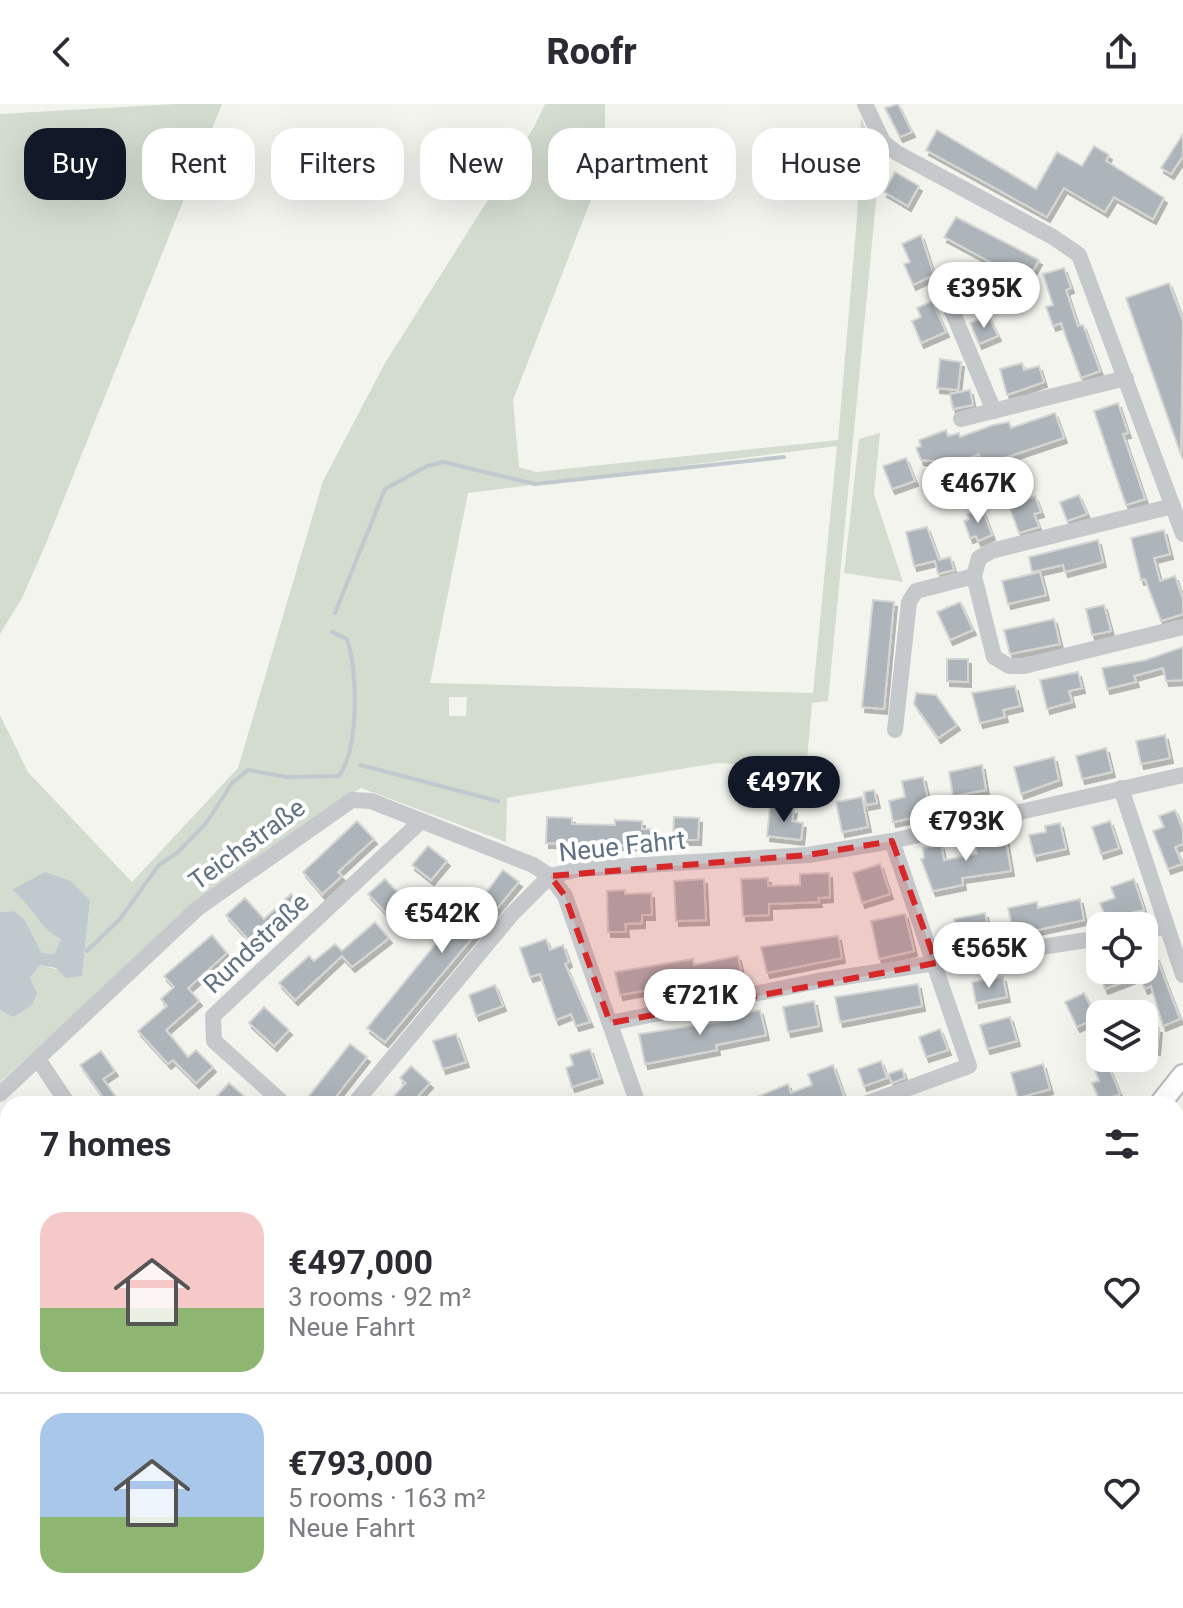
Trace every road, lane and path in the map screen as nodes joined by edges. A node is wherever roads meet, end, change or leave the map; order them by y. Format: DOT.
graph roads {
  1 [pos="865,104"];
  2 [pos="950,285"];
  3 [pos="1126,378"];
  4 [pos="994,411"];
  5 [pos="961,419"];
  6 [pos="1173,506"];
  7 [pos="1183,534"];
  8 [pos="974,576"];
  9 [pos="1183,627"];
  10 [pos="895,730"];
  11 [pos="1183,775"];
  12 [pos="1121,788"];
  13 [pos="419,823"];
  14 [pos="892,841"];
  15 [pos="550,876"];
  16 [pos="1166,927"];
  17 [pos="1158,928"];
  18 [pos="1086,940"];
  19 [pos="936,963"];
  20 [pos="1183,975"];
  21 [pos="610,1023"];
  22 [pos="38,1059"];
  23 [pos="1183,1075"];
  24 [pos="0,1094"];
  25 [pos="63,1096"];
  26 [pos="275,1096"];
  27 [pos="361,1096"];
  28 [pos="635,1096"];
  29 [pos="887,1096"];
  30 [pos="1166,1096"];
  1 -- 3 [label="street"];
  2 -- 4 [label="street"];
  3 -- 4 [label="street"];
  3 -- 6 [label="street"];
  4 -- 5 [label="street"];
  6 -- 7 [label="street"];
  6 -- 8 [label="street"];
  8 -- 9 [label="street"];
  8 -- 10 [label="street"];
  11 -- 12 [label="street, Neue Fahrt"];
  12 -- 14 [label="street, Neue Fahrt"];
  12 -- 16 [label="street"];
  13 -- 15 [label="street, Teichstraße"];
  13 -- 22 [label="street, Teichstraße"];
  13 -- 26 [label="street, Rundstraße"];
  14 -- 15 [label="street, Neue Fahrt"];
  14 -- 19 [label="street"];
  15 -- 21 [label="street, Teichstraße"];
  15 -- 27 [label="street, Neue Fahrt"];
  16 -- 17 [label="street"];
  16 -- 20 [label="street"];
  18 -- 19 [label="street"];
  19 -- 21 [label="street"];
  19 -- 29 [label="street"];
  21 -- 28 [label="street, Teichstraße"];
  22 -- 24 [label="street, Teichstraße"];
  22 -- 25 [label="street"];
  23 -- 30 [label="main road"];
}
